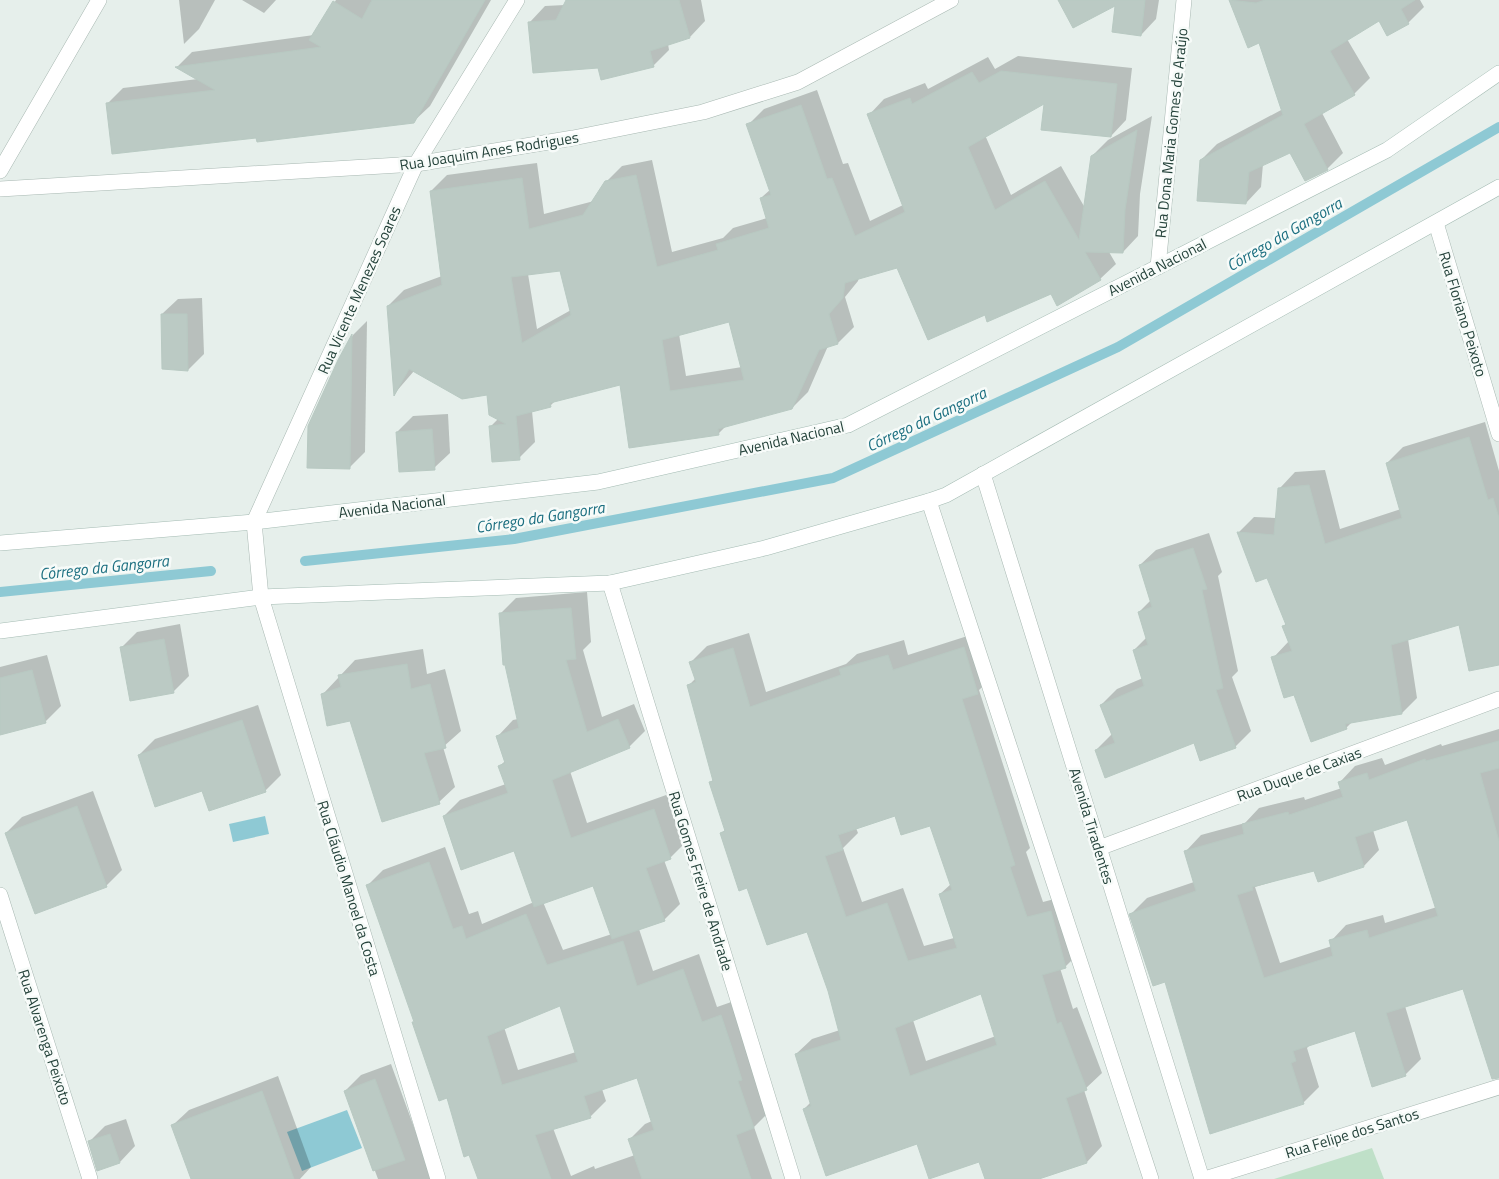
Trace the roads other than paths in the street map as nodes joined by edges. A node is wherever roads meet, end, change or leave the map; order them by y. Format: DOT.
graph roads {
  1 [pos="99,0"];
  2 [pos="517,0"];
  3 [pos="951,0"];
  4 [pos="1184,0"];
  5 [pos="1499,74"];
  6 [pos="416,164"];
  7 [pos="0,171"];
  8 [pos="1499,187"];
  9 [pos="0,189"];
  10 [pos="1436,223"];
  11 [pos="1158,267"];
  12 [pos="1499,434"];
  13 [pos="982,474"];
  14 [pos="929,501"];
  15 [pos="254,522"];
  16 [pos="0,543"];
  17 [pos="610,583"];
  18 [pos="260,590"];
  19 [pos="0,631"];
  20 [pos="1499,699"];
  21 [pos="1099,848"];
  22 [pos="0,895"];
  23 [pos="1499,1087"];
  24 [pos="90,1179"];
  25 [pos="438,1179"];
  26 [pos="793,1179"];
  27 [pos="1151,1179"];
  28 [pos="1203,1179"];
  1 -- 7 [label="street"];
  2 -- 6 [label="street, Rua Vicente Menezes Soares"];
  3 -- 6 [label="street, Rua Joaquim Anes Rodrigues"];
  4 -- 11 [label="street, Rua Dona Maria Gomes de Araújo"];
  5 -- 11 [label="street, Avenida Nacional"];
  6 -- 9 [label="street, Rua Joaquim Anes Rodrigues"];
  6 -- 15 [label="street, Rua Vicente Menezes Soares"];
  8 -- 10 [label="street"];
  10 -- 12 [label="street, Rua Floriano Peixoto"];
  10 -- 13 [label="street"];
  11 -- 15 [label="street, Avenida Nacional"];
  13 -- 14 [label="street"];
  13 -- 21 [label="street, Avenida Tiradentes"];
  14 -- 17 [label="street"];
  14 -- 27 [label="street"];
  15 -- 16 [label="street, Avenida Nacional"];
  15 -- 18 [label="street, Rua Vicente Menezes Soares"];
  17 -- 18 [label="street"];
  17 -- 26 [label="street, Rua Gomes Freire de Andrade"];
  18 -- 19 [label="street"];
  18 -- 25 [label="street, Rua Cláudio Manoel da Costa"];
  20 -- 21 [label="street, Rua Duque de Caxias"];
  21 -- 28 [label="street, Avenida Tiradentes"];
  22 -- 24 [label="street, Rua Alvarenga Peixoto"];
  23 -- 28 [label="street, Rua Felipe dos Santos"];
}
